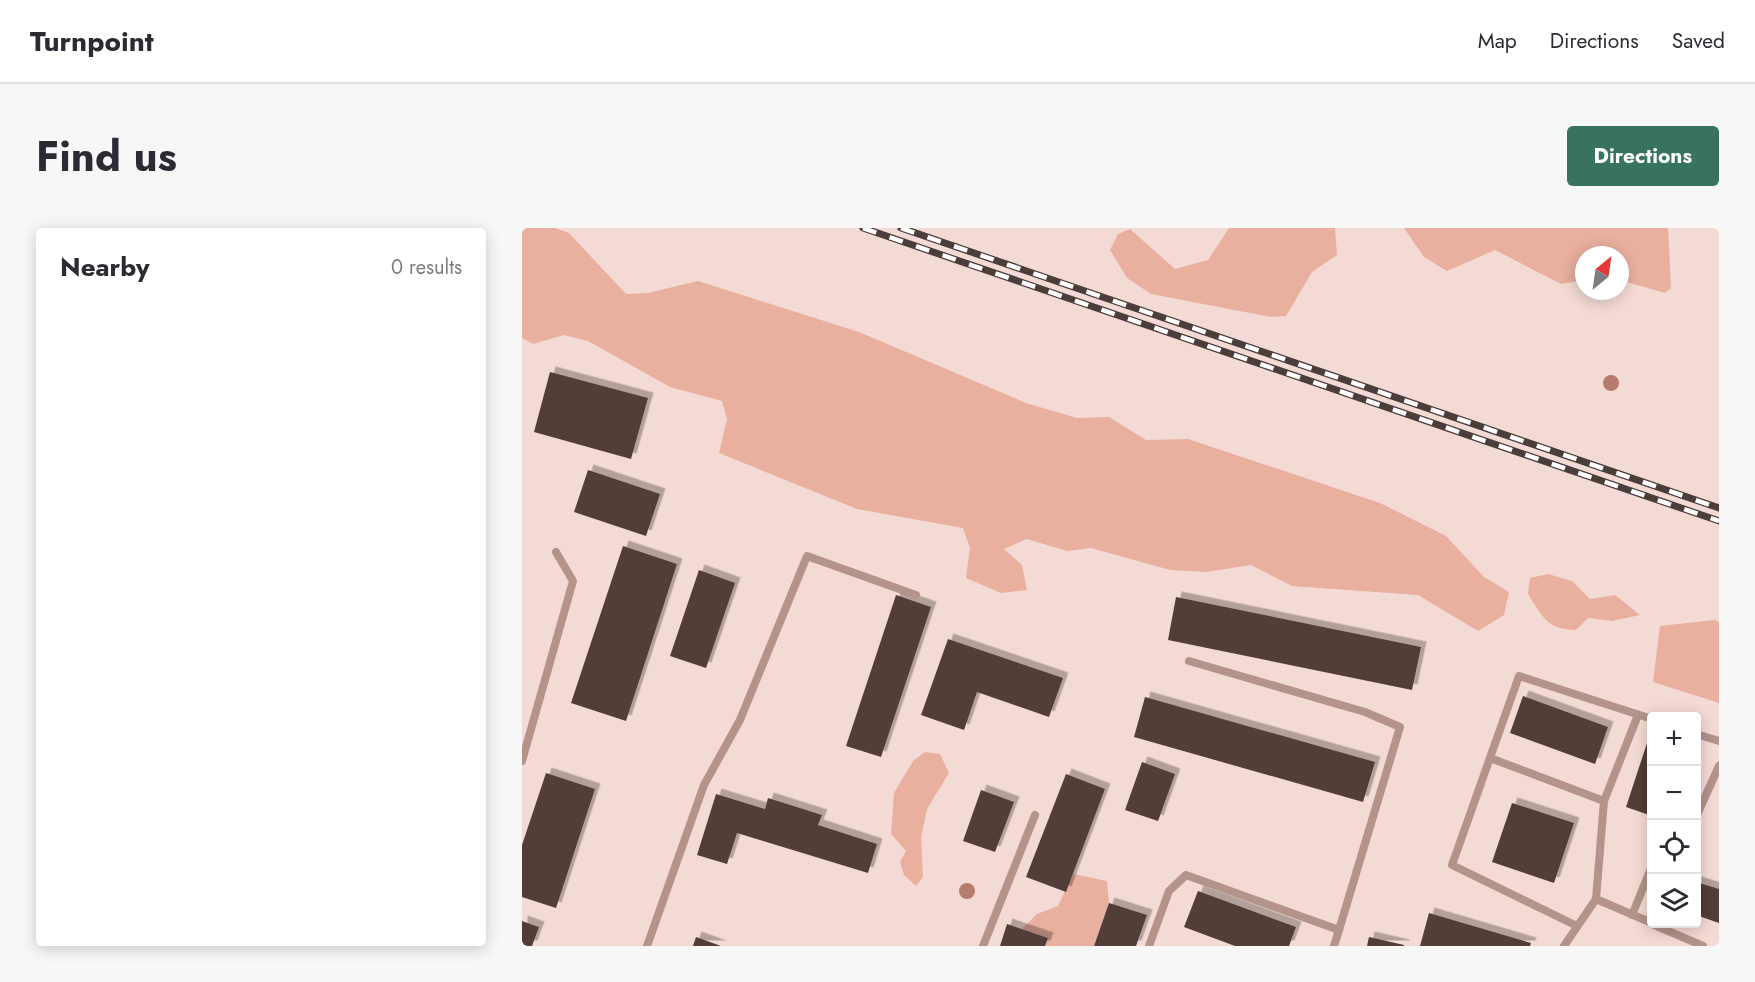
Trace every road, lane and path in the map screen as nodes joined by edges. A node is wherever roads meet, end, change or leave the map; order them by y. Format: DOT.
graph roads {
  1 [pos="556,552"];
  2 [pos="916,595"];
  3 [pos="1189,662"];
  4 [pos="1638,715"];
  5 [pos="1647,718"];
  6 [pos="1701,736"];
  7 [pos="1719,741"];
  8 [pos="1490,758"];
  9 [pos="522,761"];
  10 [pos="1719,766"];
  11 [pos="1604,801"];
  12 [pos="1701,806"];
  13 [pos="1035,815"];
  14 [pos="1649,874"];
  15 [pos="1596,899"];
  16 [pos="1632,915"];
  17 [pos="1647,921"];
  18 [pos="1577,926"];
  19 [pos="1663,928"];
  20 [pos="1339,930"];
  21 [pos="647,946"];
  22 [pos="983,946"];
  23 [pos="1149,946"];
  24 [pos="1334,946"];
  25 [pos="1564,946"];
  26 [pos="1703,946"];
  1 -- 9 [label="lane"];
  2 -- 21 [label="lane"];
  3 -- 20 [label="lane"];
  4 -- 5 [label="lane"];
  4 -- 8 [label="lane"];
  4 -- 11 [label="lane"];
  6 -- 7 [label="lane"];
  8 -- 11 [label="lane"];
  8 -- 18 [label="lane"];
  10 -- 12 [label="lane"];
  11 -- 15 [label="lane"];
  13 -- 22 [label="lane"];
  14 -- 16 [label="lane"];
  15 -- 16 [label="lane"];
  15 -- 18 [label="lane"];
  16 -- 17 [label="lane"];
  18 -- 25 [label="lane"];
  19 -- 26 [label="lane"];
  20 -- 23 [label="lane"];
  20 -- 24 [label="lane"];
}
